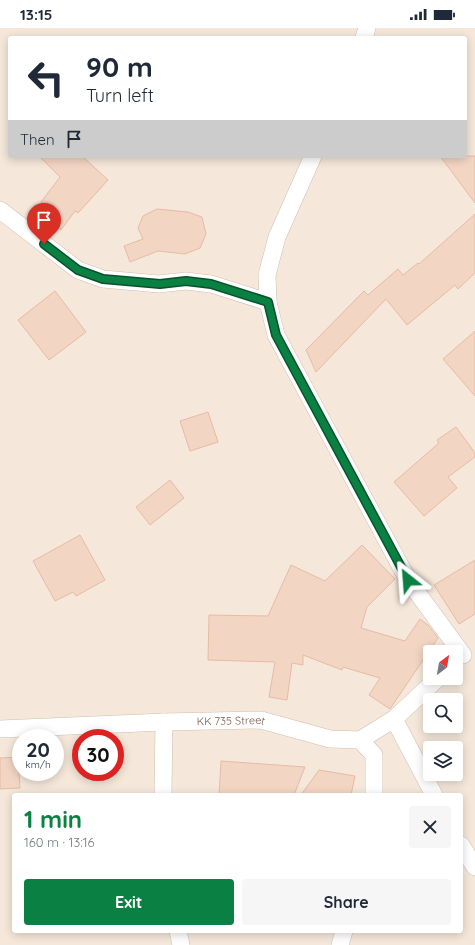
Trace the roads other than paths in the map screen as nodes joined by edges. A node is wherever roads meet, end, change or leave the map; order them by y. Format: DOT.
graph roads {
  1 [pos="312,158"];
  2 [pos="0,210"];
  3 [pos="268,302"];
  4 [pos="465,655"];
  5 [pos="430,685"];
  6 [pos="394,719"];
  7 [pos="164,722"];
  8 [pos="0,729"];
  9 [pos="360,740"];
  10 [pos="163,793"];
  11 [pos="374,793"];
  12 [pos="433,793"];
  13 [pos="463,848"];
  14 [pos="475,867"];
  15 [pos="178,933"];
  16 [pos="343,933"];
  17 [pos="181,945"];
  18 [pos="340,945"];
  1 -- 3 [label="street"];
  2 -- 3 [label="street"];
  3 -- 4 [label="street"];
  5 -- 6 [label="street"];
  6 -- 9 [label="street"];
  6 -- 12 [label="street"];
  7 -- 8 [label="street, KK 735 Street"];
  7 -- 9 [label="street, KK 735 Street"];
  7 -- 10 [label="street"];
  9 -- 11 [label="street"];
  13 -- 14 [label="street"];
  15 -- 17 [label="street"];
  16 -- 18 [label="street"];
}
